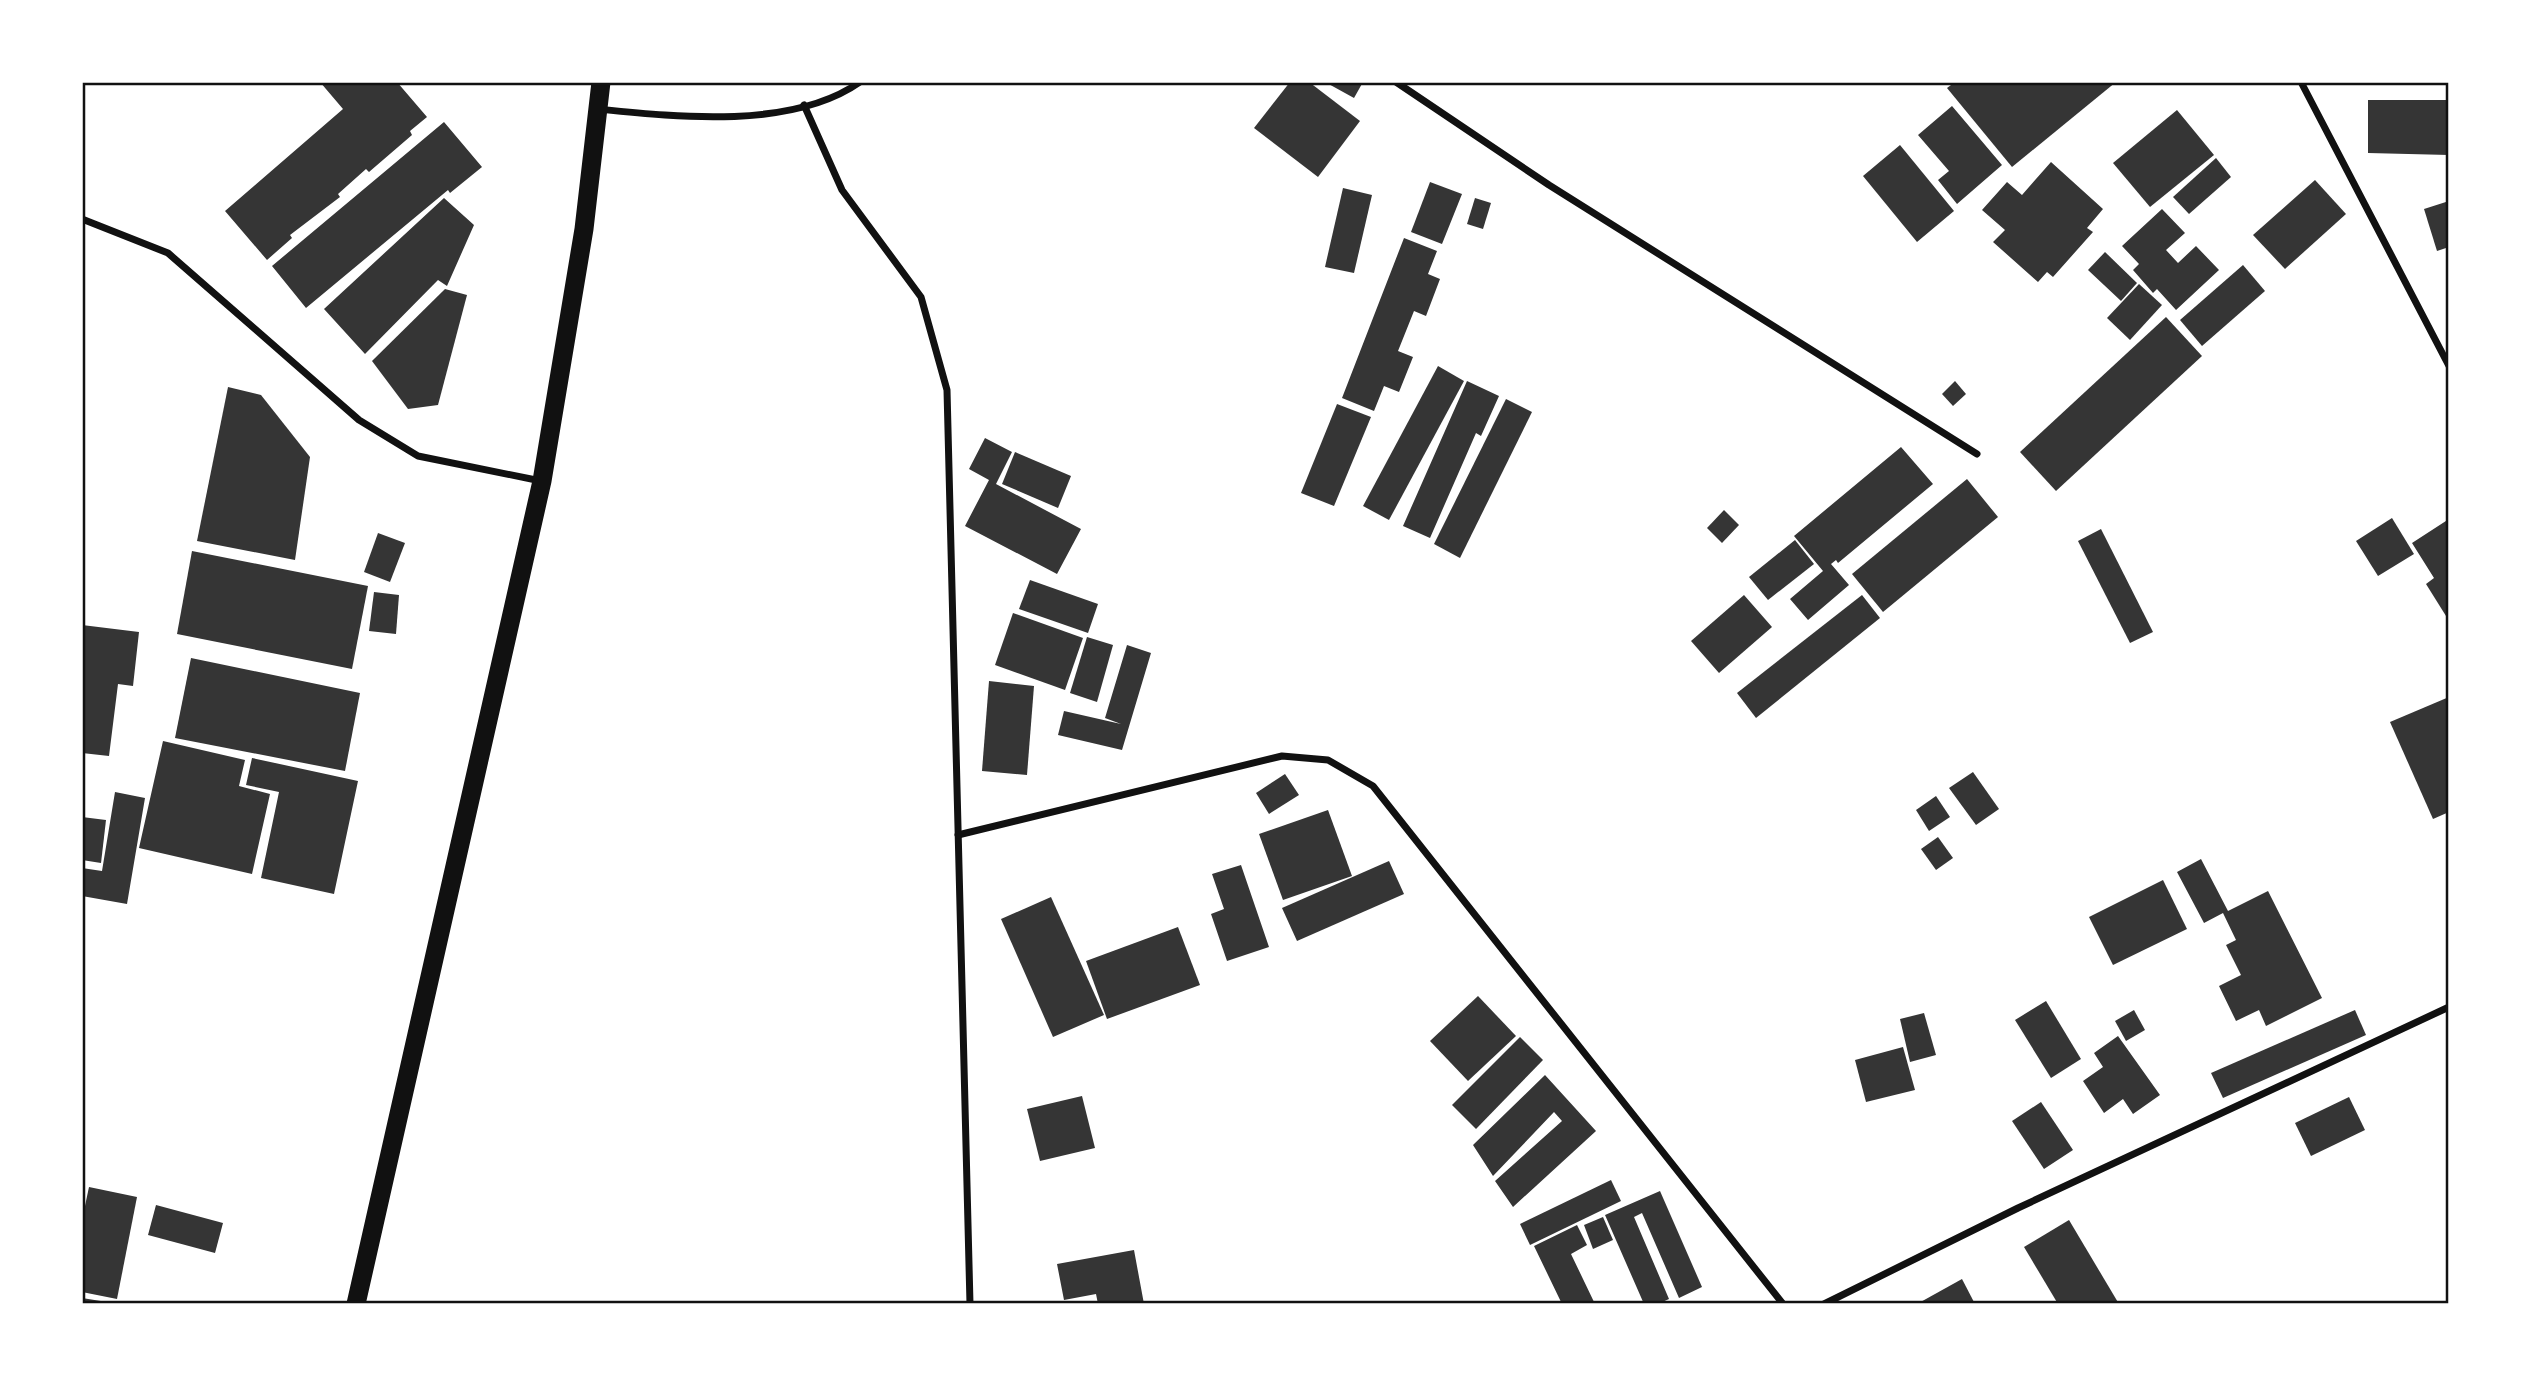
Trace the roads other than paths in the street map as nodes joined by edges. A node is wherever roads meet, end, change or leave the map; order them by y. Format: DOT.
graph roads {
  1 [pos="601,82"];
  2 [pos="860,82"];
  3 [pos="1396,82"];
  4 [pos="2301,82"];
  5 [pos="804,105"];
  6 [pos="597,109"];
  7 [pos="82,219"];
  8 [pos="2449,366"];
  9 [pos="1978,454"];
  10 [pos="542,481"];
  11 [pos="958,835"];
  12 [pos="2449,1007"];
  13 [pos="356,1304"];
  14 [pos="970,1304"];
  15 [pos="1783,1304"];
  16 [pos="1824,1304"];
  1 -- 6 [label="highway"];
  2 -- 5 [label="street"];
  3 -- 9 [label="street"];
  4 -- 8 [label="street"];
  5 -- 6 [label="street"];
  5 -- 11 [label="street"];
  6 -- 10 [label="highway"];
  7 -- 10 [label="street"];
  10 -- 13 [label="highway"];
  11 -- 14 [label="street"];
  11 -- 15 [label="street"];
  12 -- 16 [label="street"];
}
